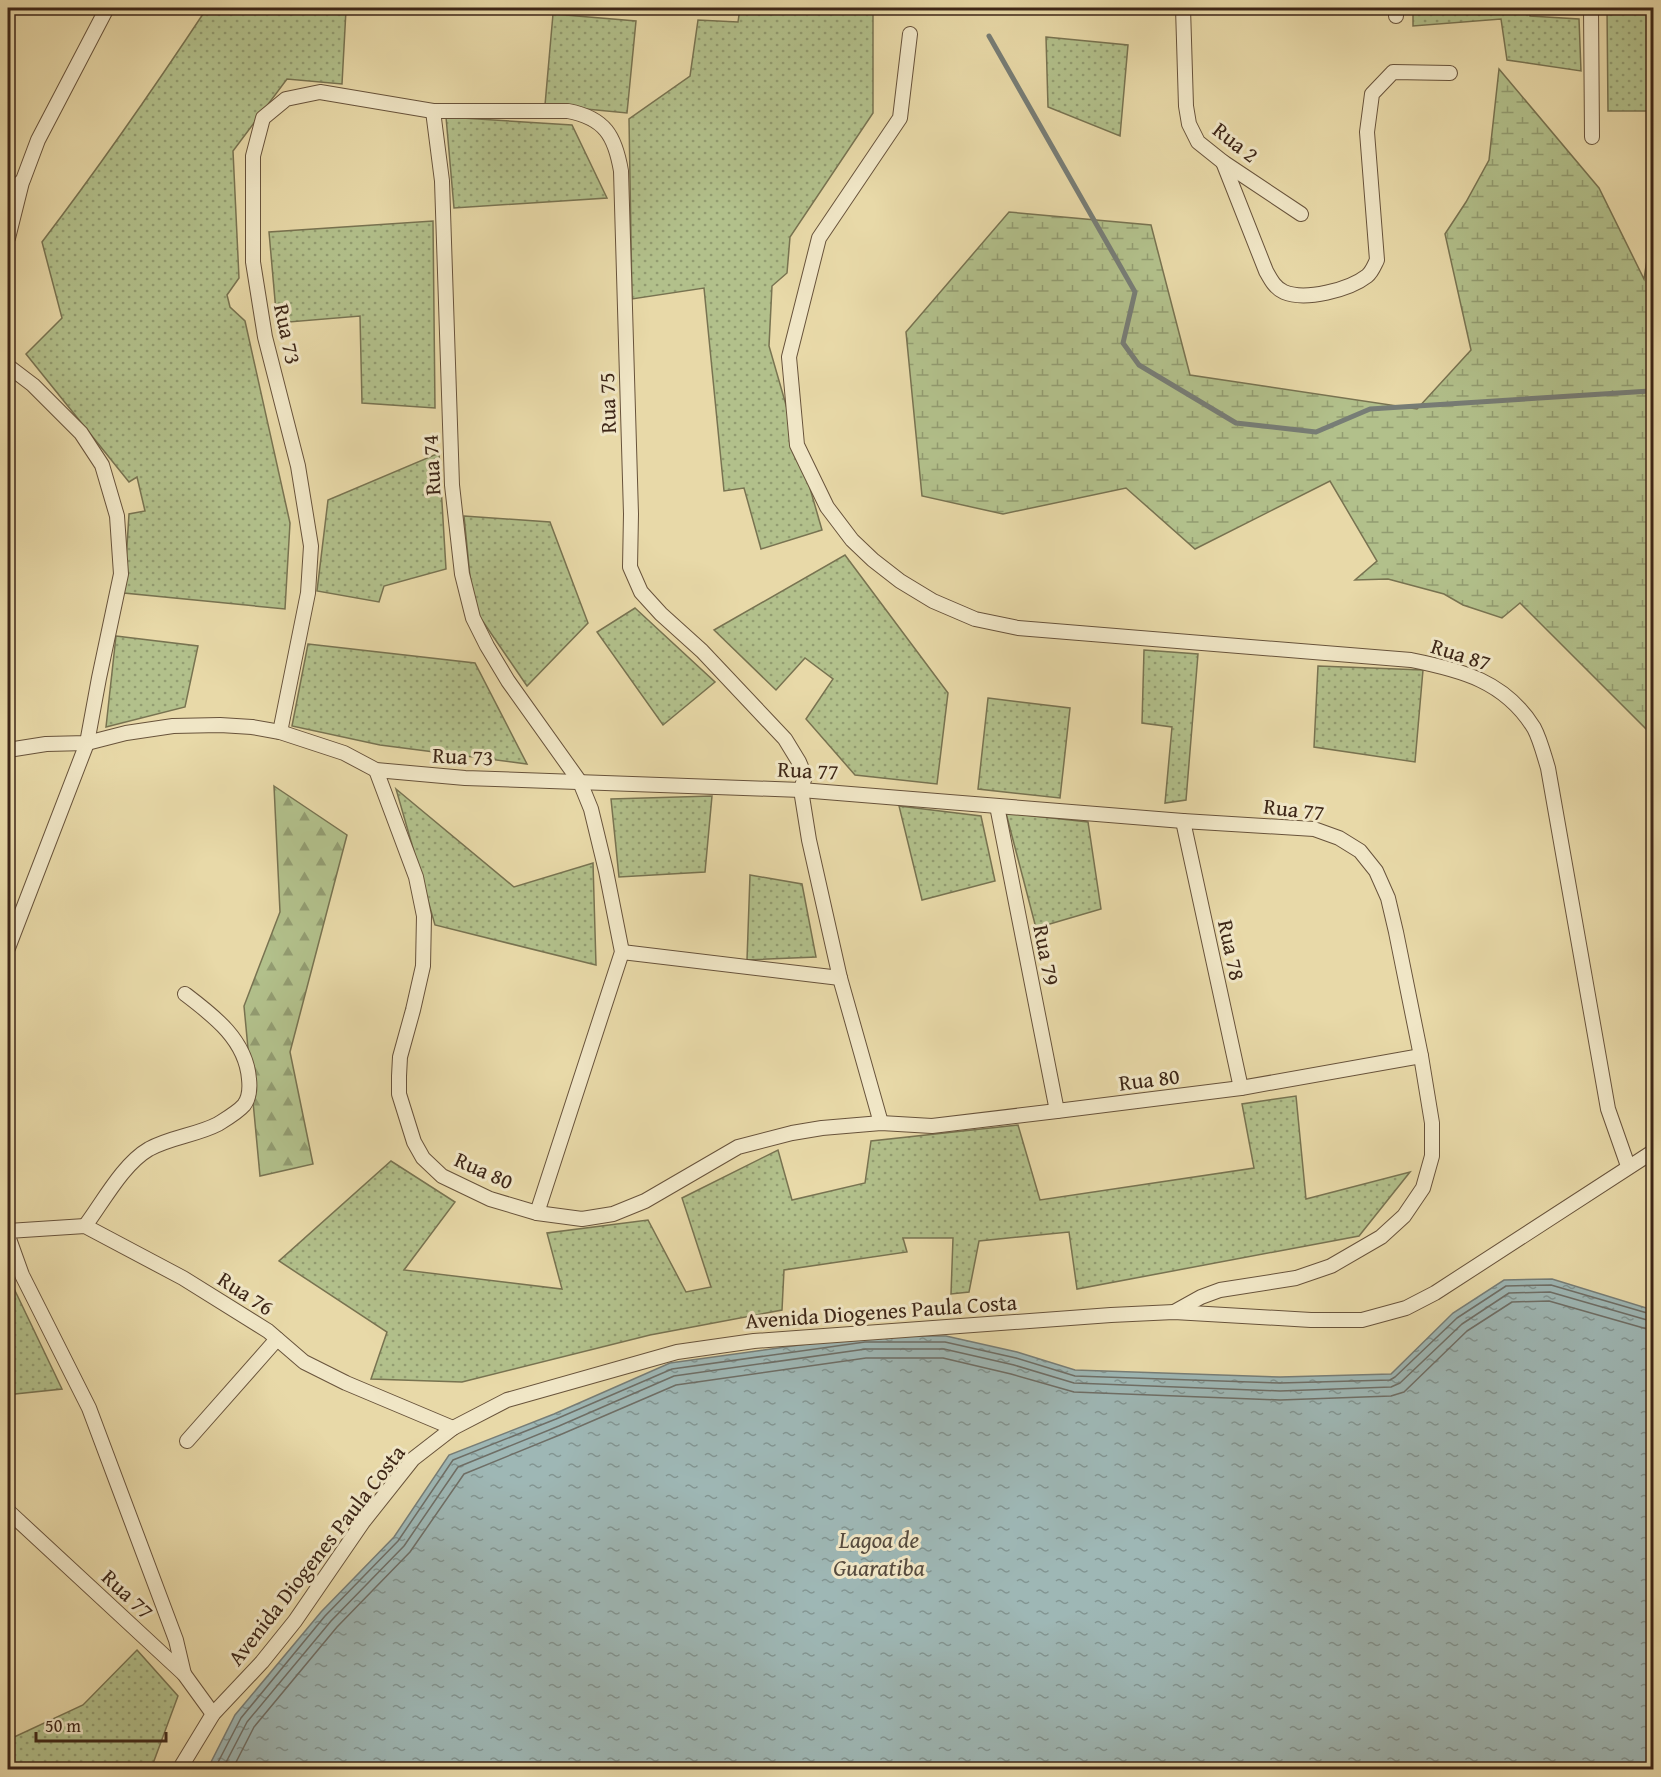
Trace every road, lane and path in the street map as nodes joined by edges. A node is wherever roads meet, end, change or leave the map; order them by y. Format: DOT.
graph roads {
  1 [pos="107,8"];
  2 [pos="1183,8"];
  3 [pos="1591,8"];
  4 [pos="909,34"];
  5 [pos="1450,73"];
  6 [pos="433,111"];
  7 [pos="1592,136"];
  8 [pos="1223,162"];
  9 [pos="23,180"];
  10 [pos="8,195"];
  11 [pos="1300,214"];
  12 [pos="8,238"];
  13 [pos="8,366"];
  14 [pos="280,732"];
  15 [pos="87,743"];
  16 [pos="8,750"];
  17 [pos="376,770"];
  18 [pos="580,782"];
  19 [pos="801,790"];
  20 [pos="997,806"];
  21 [pos="1183,821"];
  22 [pos="8,948"];
  23 [pos="622,952"];
  24 [pos="840,978"];
  25 [pos="185,994"];
  26 [pos="1421,1056"];
  27 [pos="1241,1088"];
  28 [pos="1057,1111"];
  29 [pos="880,1123"];
  30 [pos="1653,1151"];
  31 [pos="1628,1166"];
  32 [pos="537,1213"];
  33 [pos="85,1226"];
  34 [pos="8,1234"];
  35 [pos="1174,1312"];
  36 [pos="277,1339"];
  37 [pos="453,1428"];
  38 [pos="187,1441"];
  39 [pos="8,1511"];
  40 [pos="184,1674"];
  41 [pos="213,1714"];
  42 [pos="179,1770"];
  1 -- 9 [label="street"];
  2 -- 8 [label="street, Rua 2"];
  3 -- 7 [label="street"];
  4 -- 31 [label="street, Rua 87"];
  5 -- 8 [label="street"];
  6 -- 14 [label="street, Rua 73"];
  6 -- 18 [label="street, Rua 74"];
  6 -- 19 [label="street, Rua 75"];
  8 -- 11 [label="street, Rua 2"];
  9 -- 10 [label="street"];
  9 -- 12 [label="street"];
  13 -- 15 [label="street"];
  14 -- 15 [label="street, Rua 73"];
  14 -- 17 [label="street, Rua 73"];
  15 -- 16 [label="street, Rua 73"];
  15 -- 22 [label="street"];
  17 -- 18 [label="street, Rua 73"];
  17 -- 32 [label="street, Rua 80"];
  18 -- 19 [label="street, Rua 77"];
  18 -- 23 [label="street, Rua 74"];
  19 -- 20 [label="street, Rua 77"];
  19 -- 24 [label="street"];
  20 -- 21 [label="street, Rua 77"];
  20 -- 28 [label="street, Rua 79"];
  21 -- 26 [label="street, Rua 77"];
  21 -- 27 [label="street, Rua 78"];
  23 -- 24 [label="street"];
  23 -- 32 [label="street"];
  24 -- 29 [label="street"];
  25 -- 33 [label="street"];
  26 -- 27 [label="street, Rua 80"];
  26 -- 35 [label="street, Rua 77"];
  27 -- 28 [label="street, Rua 80"];
  28 -- 29 [label="street, Rua 80"];
  29 -- 32 [label="street, Rua 80"];
  30 -- 31 [label="street, Avenida Diogenes Paula Costa"];
  31 -- 35 [label="street, Avenida Diogenes Paula Costa"];
  33 -- 34 [label="street"];
  33 -- 36 [label="street, Rua 76"];
  34 -- 40 [label="street"];
  35 -- 37 [label="street, Avenida Diogenes Paula Costa"];
  36 -- 37 [label="street, Rua 76"];
  36 -- 38 [label="street"];
  37 -- 41 [label="street, Avenida Diogenes Paula Costa"];
  39 -- 40 [label="street, Rua 77"];
  40 -- 41 [label="street, Rua 77"];
  41 -- 42 [label="street, Avenida Diogenes Paula Costa"];
}
